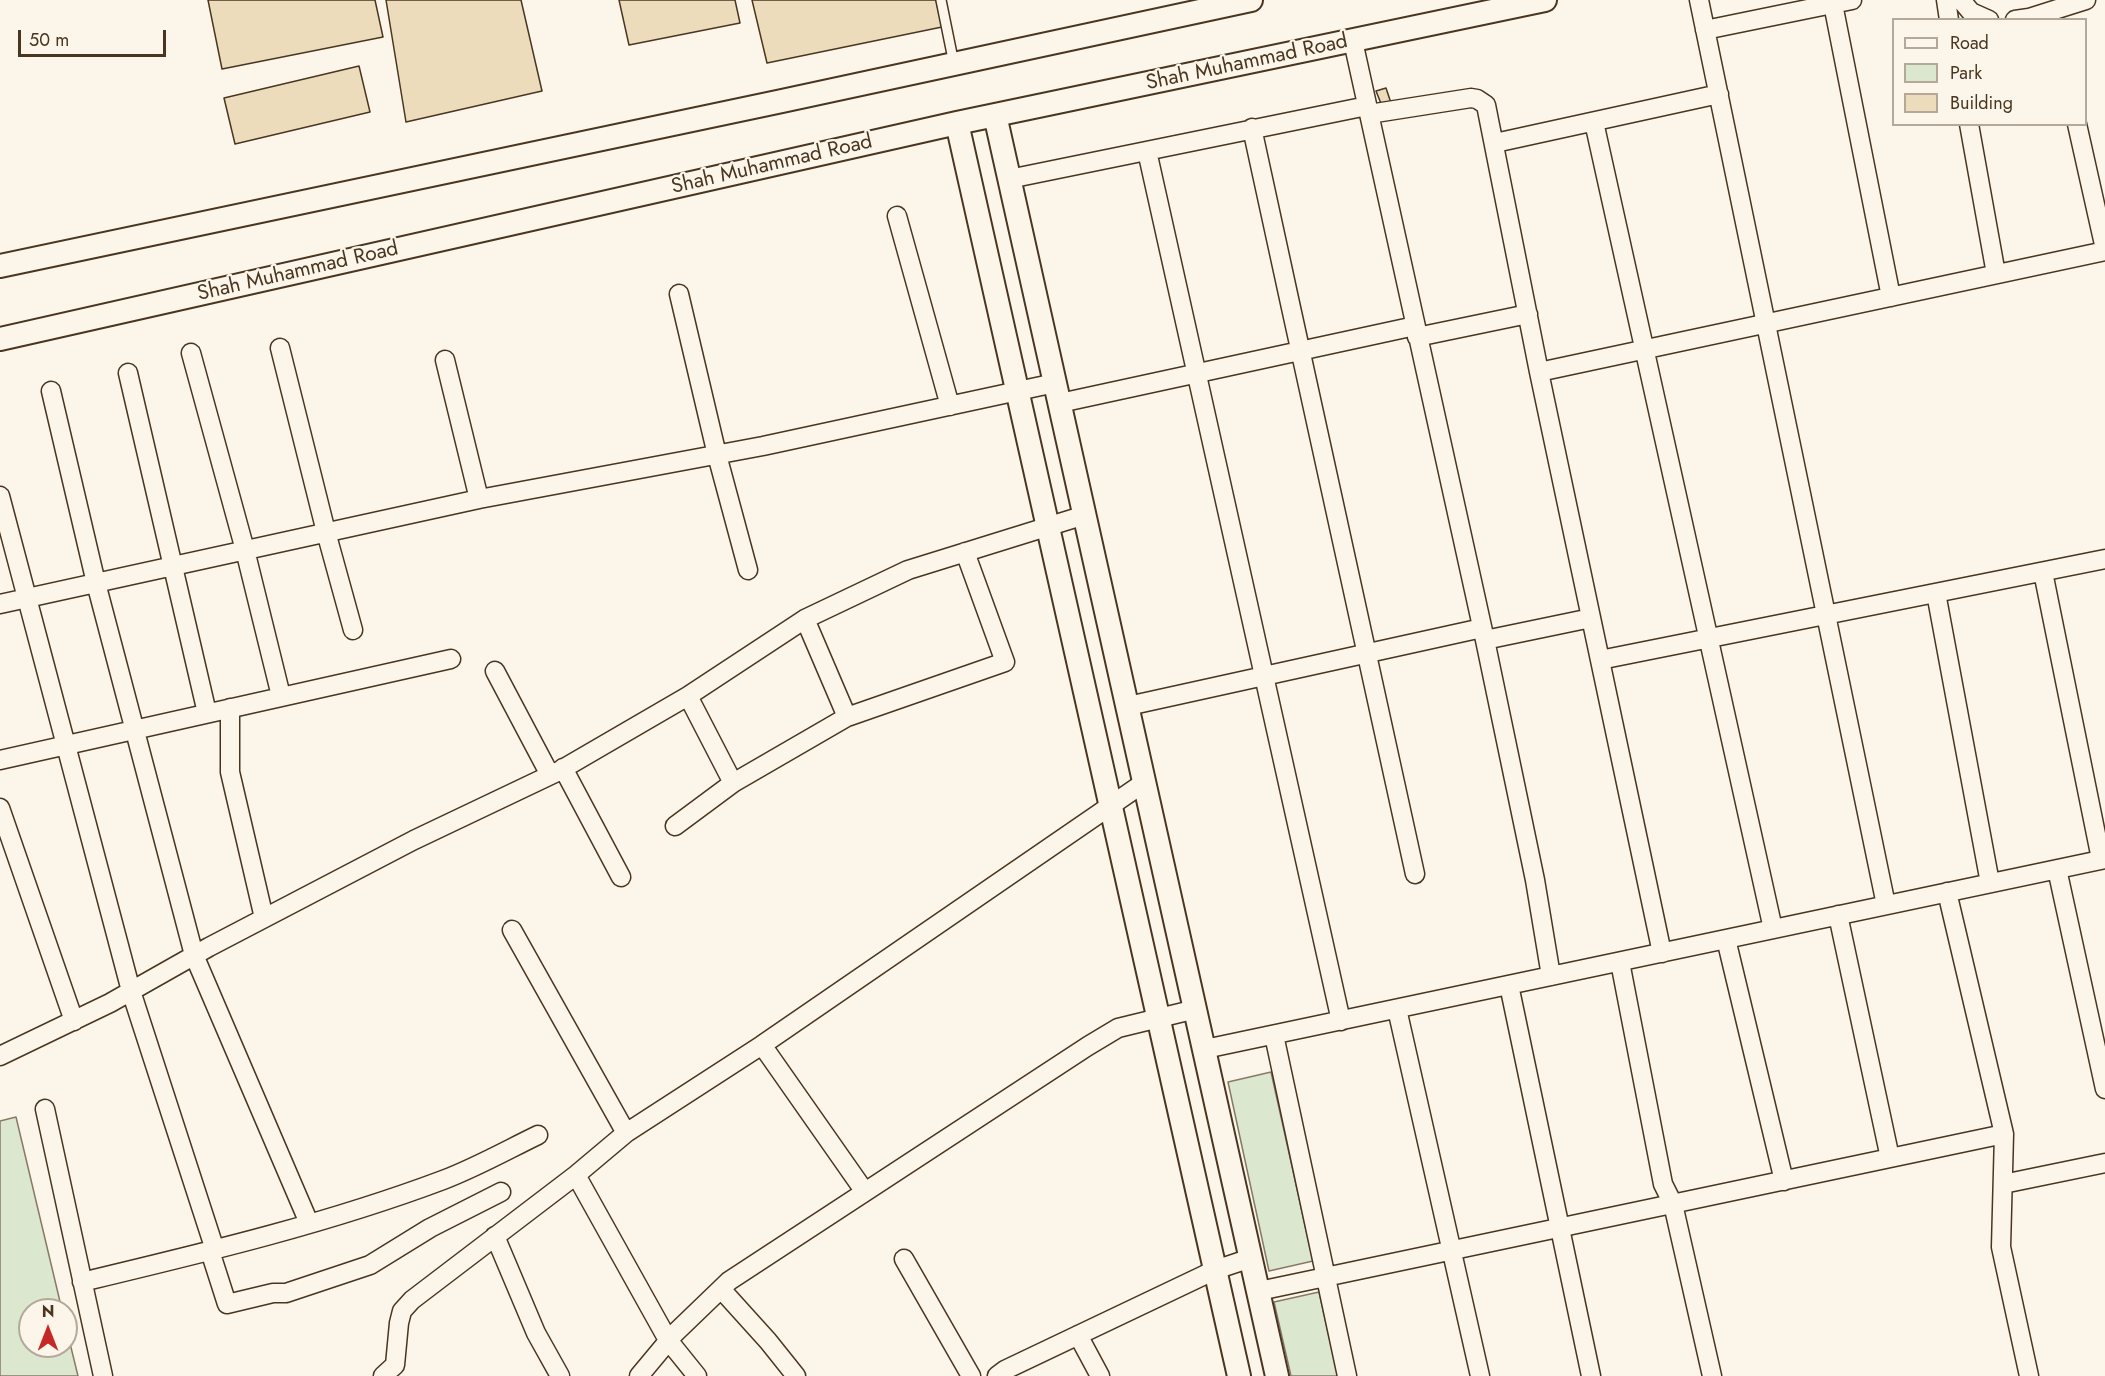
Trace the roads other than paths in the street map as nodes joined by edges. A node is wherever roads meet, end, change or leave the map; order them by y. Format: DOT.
graph roads {
  1 [pos="941,0"];
  2 [pos="1251,0"];
  3 [pos="1545,0"];
  4 [pos="1699,0"];
  5 [pos="1852,0"];
  6 [pos="1946,0"];
  7 [pos="1961,0"];
  8 [pos="2086,0"];
  9 [pos="1833,4"];
  10 [pos="2053,15"];
  11 [pos="1949,18"];
  12 [pos="1984,18"];
  13 [pos="2029,18"];
  14 [pos="1705,30"];
  15 [pos="1353,41"];
  16 [pos="954,64"];
  17 [pos="1719,94"];
  18 [pos="1368,110"];
  19 [pos="995,115"];
  20 [pos="1594,122"];
  21 [pos="957,123"];
  22 [pos="1969,126"];
  23 [pos="2078,126"];
  24 [pos="1252,128"];
  25 [pos="1495,143"];
  26 [pos="1147,151"];
  27 [pos="1010,179"];
  28 [pos="897,216"];
  29 [pos="2105,250"];
  30 [pos="0,266"];
  31 [pos="1996,274"];
  32 [pos="679,294"];
  33 [pos="1891,297"];
  34 [pos="1528,314"];
  35 [pos="1766,324"];
  36 [pos="1416,332"];
  37 [pos="0,339"];
  38 [pos="280,348"];
  39 [pos="1644,350"];
  40 [pos="191,352"];
  41 [pos="1299,352"];
  42 [pos="445,360"];
  43 [pos="1539,372"];
  44 [pos="128,373"];
  45 [pos="1198,374"];
  46 [pos="51,391"];
  47 [pos="1018,392"];
  48 [pos="1058,393"];
  49 [pos="950,406"];
  50 [pos="717,455"];
  51 [pos="0,496"];
  52 [pos="479,499"];
  53 [pos="1085,515"];
  54 [pos="1048,526"];
  55 [pos="326,532"];
  56 [pos="245,550"];
  57 [pos="965,552"];
  58 [pos="2105,559"];
  59 [pos="173,566"];
  60 [pos="748,570"];
  61 [pos="2043,572"];
  62 [pos="96,583"];
  63 [pos="1936,593"];
  64 [pos="27,598"];
  65 [pos="0,604"];
  66 [pos="1826,615"];
  67 [pos="1591,618"];
  68 [pos="805,619"];
  69 [pos="353,630"];
  70 [pos="1484,634"];
  71 [pos="1709,639"];
  72 [pos="1369,653"];
  73 [pos="451,659"];
  74 [pos="1600,660"];
  75 [pos="495,671"];
  76 [pos="1264,676"];
  77 [pos="282,696"];
  78 [pos="688,696"];
  79 [pos="1128,706"];
  80 [pos="230,708"];
  81 [pos="207,713"];
  82 [pos="847,717"];
  83 [pos="134,728"];
  84 [pos="64,745"];
  85 [pos="0,760"];
  86 [pos="556,772"];
  87 [pos="1145,782"];
  88 [pos="732,783"];
  89 [pos="1111,807"];
  90 [pos="0,808"];
  91 [pos="675,826"];
  92 [pos="2103,859"];
  93 [pos="2057,868"];
  94 [pos="1415,874"];
  95 [pos="621,877"];
  96 [pos="1990,883"];
  97 [pos="1947,892"];
  98 [pos="1886,905"];
  99 [pos="1838,915"];
  100 [pos="264,918"];
  101 [pos="1773,929"];
  102 [pos="512,930"];
  103 [pos="1726,939"];
  104 [pos="1662,953"];
  105 [pos="194,955"];
  106 [pos="1620,962"];
  107 [pos="1551,976"];
  108 [pos="1509,985"];
  109 [pos="131,992"];
  110 [pos="1196,1009"];
  111 [pos="1397,1009"];
  112 [pos="1158,1018"];
  113 [pos="74,1021"];
  114 [pos="1341,1021"];
  115 [pos="1274,1035"];
  116 [pos="762,1045"];
  117 [pos="1204,1049"];
  118 [pos="0,1056"];
  119 [pos="2105,1089"];
  120 [pos="45,1108"];
  121 [pos="626,1133"];
  122 [pos="2004,1134"];
  123 [pos="538,1135"];
  124 [pos="1890,1158"];
  125 [pos="2105,1163"];
  126 [pos="576,1175"];
  127 [pos="1784,1181"];
  128 [pos="2003,1184"];
  129 [pos="501,1192"];
  130 [pos="865,1192"];
  131 [pos="1673,1204"];
  132 [pos="309,1223"];
  133 [pos="1560,1228"];
  134 [pos="495,1236"];
  135 [pos="213,1251"];
  136 [pos="1452,1251"];
  137 [pos="904,1258"];
  138 [pos="1251,1258"];
  139 [pos="1215,1270"];
  140 [pos="1325,1278"];
  141 [pos="82,1282"];
  142 [pos="720,1289"];
  143 [pos="1258,1291"];
  144 [pos="1078,1335"];
  145 [pos="668,1340"];
  146 [pos="1003,1374"];
  147 [pos="103,1376"];
  148 [pos="382,1376"];
  149 [pos="560,1376"];
  150 [pos="639,1376"];
  151 [pos="697,1376"];
  152 [pos="796,1376"];
  153 [pos="972,1376"];
  154 [pos="1100,1376"];
  155 [pos="1239,1376"];
  156 [pos="1278,1376"];
  157 [pos="1347,1376"];
  158 [pos="1480,1376"];
  159 [pos="1591,1376"];
  160 [pos="1712,1376"];
  161 [pos="2029,1376"];
  1 -- 16 [label="lane"];
  2 -- 16 [label="street"];
  3 -- 15 [label="street, Shah Muhammad Road"];
  4 -- 14 [label="street"];
  5 -- 9 [label="street"];
  6 -- 11 [label="street"];
  7 -- 12 [label="street"];
  8 -- 10 [label="street"];
  9 -- 14 [label="street"];
  9 -- 33 [label="street"];
  10 -- 13 [label="street"];
  14 -- 17 [label="street"];
  15 -- 18 [label="street"];
  15 -- 19 [label="street, Shah Muhammad Road"];
  16 -- 30 [label="street"];
  17 -- 20 [label="street"];
  17 -- 35 [label="street"];
  18 -- 24 [label="street"];
  18 -- 25 [label="street"];
  18 -- 36 [label="street"];
  19 -- 21 [label="street, Shah Muhammad Road"];
  19 -- 27 [label="street"];
  20 -- 25 [label="street"];
  20 -- 39 [label="street"];
  21 -- 37 [label="street, Shah Muhammad Road"];
  21 -- 47 [label="street"];
  22 -- 31 [label="street"];
  23 -- 29 [label="street"];
  24 -- 26 [label="street"];
  24 -- 41 [label="street"];
  25 -- 34 [label="street"];
  26 -- 27 [label="street"];
  26 -- 45 [label="street"];
  27 -- 48 [label="street"];
  28 -- 49 [label="street"];
  29 -- 31 [label="street"];
  31 -- 33 [label="street"];
  32 -- 50 [label="street"];
  33 -- 35 [label="street"];
  34 -- 36 [label="street"];
  34 -- 43 [label="street"];
  35 -- 39 [label="street"];
  35 -- 66 [label="street"];
  36 -- 41 [label="street"];
  36 -- 70 [label="street"];
  38 -- 55 [label="street"];
  39 -- 43 [label="street"];
  39 -- 71 [label="street"];
  40 -- 56 [label="street"];
  41 -- 45 [label="street"];
  41 -- 72 [label="street"];
  42 -- 52 [label="street"];
  43 -- 67 [label="street"];
  44 -- 59 [label="street"];
  45 -- 48 [label="street"];
  45 -- 76 [label="street"];
  46 -- 62 [label="street"];
  47 -- 48 [label="street"];
  47 -- 49 [label="street"];
  47 -- 54 [label="street"];
  48 -- 53 [label="street"];
  49 -- 50 [label="street"];
  50 -- 52 [label="street"];
  50 -- 60 [label="street"];
  51 -- 64 [label="street"];
  52 -- 55 [label="street"];
  53 -- 54 [label="street"];
  53 -- 79 [label="street"];
  54 -- 57 [label="street"];
  54 -- 89 [label="street"];
  55 -- 56 [label="street"];
  55 -- 69 [label="street"];
  56 -- 59 [label="street"];
  56 -- 77 [label="street"];
  57 -- 68 [label="street"];
  57 -- 82 [label="street"];
  58 -- 61 [label="street"];
  59 -- 62 [label="street"];
  59 -- 81 [label="street"];
  61 -- 63 [label="street"];
  61 -- 92 [label="street"];
  62 -- 64 [label="street"];
  62 -- 83 [label="street"];
  63 -- 66 [label="street"];
  63 -- 96 [label="street"];
  64 -- 65 [label="street"];
  64 -- 84 [label="street"];
  66 -- 71 [label="street"];
  66 -- 98 [label="street"];
  67 -- 70 [label="street"];
  67 -- 74 [label="street"];
  68 -- 78 [label="street"];
  68 -- 82 [label="street"];
  70 -- 72 [label="street"];
  70 -- 107 [label="street"];
  71 -- 74 [label="street"];
  71 -- 101 [label="street"];
  72 -- 76 [label="street"];
  72 -- 94 [label="street"];
  73 -- 77 [label="street"];
  74 -- 104 [label="street"];
  75 -- 86 [label="street"];
  76 -- 79 [label="street"];
  76 -- 114 [label="street"];
  77 -- 80 [label="street"];
  78 -- 86 [label="street"];
  78 -- 88 [label="street"];
  79 -- 87 [label="street"];
  80 -- 81 [label="street"];
  80 -- 100 [label="street"];
  81 -- 83 [label="street"];
  82 -- 88 [label="street"];
  83 -- 84 [label="street"];
  83 -- 105 [label="street"];
  84 -- 85 [label="street"];
  84 -- 109 [label="street"];
  86 -- 95 [label="street"];
  86 -- 100 [label="street"];
  87 -- 89 [label="street"];
  87 -- 110 [label="street"];
  88 -- 91 [label="street"];
  89 -- 112 [label="street"];
  89 -- 116 [label="street"];
  90 -- 113 [label="street"];
  92 -- 93 [label="street"];
  93 -- 96 [label="street"];
  93 -- 119 [label="street"];
  96 -- 97 [label="street"];
  97 -- 98 [label="street"];
  97 -- 122 [label="street"];
  98 -- 99 [label="street"];
  99 -- 101 [label="street"];
  99 -- 124 [label="street"];
  100 -- 105 [label="street"];
  101 -- 103 [label="street"];
  102 -- 121 [label="street"];
  103 -- 104 [label="street"];
  103 -- 127 [label="street"];
  104 -- 106 [label="street"];
  105 -- 109 [label="street"];
  105 -- 132 [label="street"];
  106 -- 107 [label="street"];
  106 -- 131 [label="street"];
  107 -- 108 [label="street"];
  108 -- 111 [label="street"];
  108 -- 133 [label="street"];
  109 -- 113 [label="street"];
  109 -- 135 [label="street"];
  110 -- 112 [label="street"];
  110 -- 117 [label="street"];
  111 -- 114 [label="street"];
  111 -- 136 [label="street"];
  112 -- 130 [label="street"];
  112 -- 139 [label="street"];
  113 -- 118 [label="street"];
  114 -- 115 [label="street"];
  115 -- 117 [label="street"];
  115 -- 140 [label="street"];
  116 -- 121 [label="street"];
  116 -- 130 [label="street"];
  117 -- 138 [label="street"];
  120 -- 141 [label="street"];
  121 -- 126 [label="street"];
  122 -- 124 [label="street"];
  122 -- 128 [label="street"];
  123 -- 132 [label="street"];
  124 -- 127 [label="street"];
  125 -- 128 [label="street"];
  126 -- 134 [label="street"];
  126 -- 145 [label="street"];
  127 -- 131 [label="street"];
  128 -- 161 [label="street"];
  129 -- 135 [label="street"];
  130 -- 142 [label="street"];
  131 -- 133 [label="street"];
  131 -- 160 [label="street"];
  132 -- 135 [label="street"];
  133 -- 136 [label="street"];
  133 -- 159 [label="street"];
  134 -- 148 [label="street"];
  134 -- 149 [label="street"];
  135 -- 141 [label="street"];
  136 -- 140 [label="street"];
  136 -- 158 [label="street"];
  137 -- 153 [label="street"];
  138 -- 139 [label="street"];
  138 -- 143 [label="street"];
  139 -- 144 [label="street"];
  139 -- 155 [label="street"];
  140 -- 143 [label="street"];
  140 -- 157 [label="street"];
  141 -- 147 [label="street"];
  142 -- 145 [label="street"];
  142 -- 152 [label="street"];
  143 -- 156 [label="street"];
  144 -- 146 [label="street"];
  144 -- 154 [label="street"];
  145 -- 150 [label="street"];
  145 -- 151 [label="street"];
}
